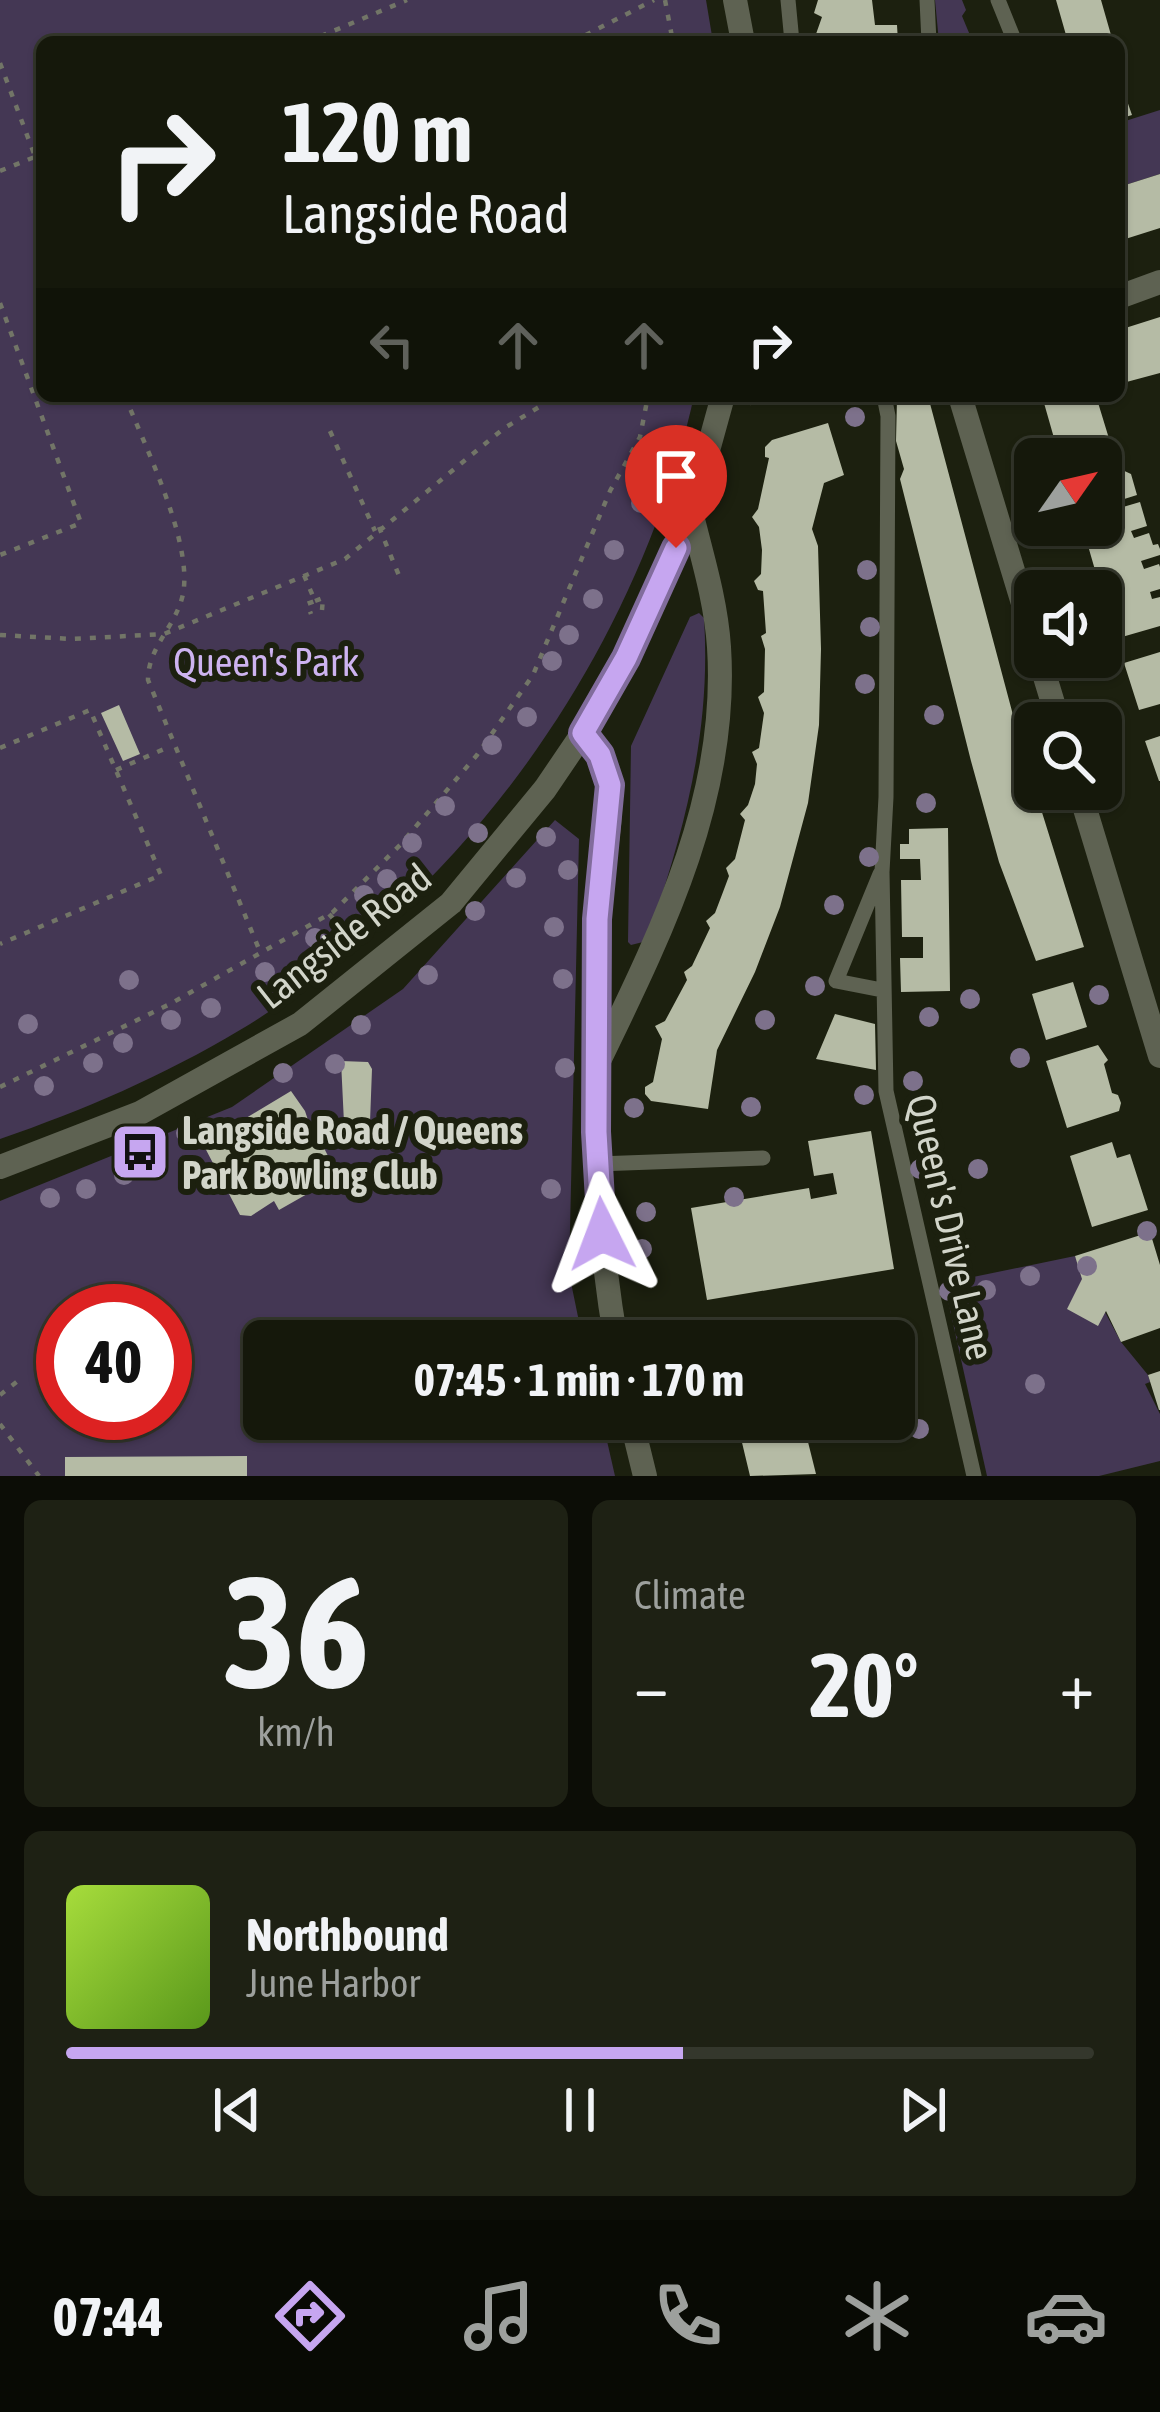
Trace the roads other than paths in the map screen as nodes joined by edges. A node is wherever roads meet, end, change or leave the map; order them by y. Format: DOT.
graph roads {
  1 [pos="735,0"];
  2 [pos="788,0"];
  3 [pos="927,0"];
  4 [pos="998,0"];
  5 [pos="742,36"];
  6 [pos="791,36"];
  7 [pos="929,36"];
  8 [pos="1013,36"];
  9 [pos="1160,282"];
  10 [pos="1125,295"];
  11 [pos="721,402"];
  12 [pos="885,402"];
  13 [pos="962,402"];
  14 [pos="691,512"];
  15 [pos="1014,574"];
  16 [pos="583,733"];
  17 [pos="1085,810"];
  18 [pos="881,872"];
  19 [pos="882,989"];
  20 [pos="1160,1056"];
  21 [pos="596,1067"];
  22 [pos="764,1158"];
  23 [pos="597,1164"];
  24 [pos="0,1167"];
  25 [pos="613,1320"];
  26 [pos="637,1440"];
  27 [pos="645,1476"];
  28 [pos="974,1476"];
  1 -- 5 [label="street"];
  2 -- 6 [label="lane"];
  3 -- 7 [label="lane"];
  4 -- 8 [label="lane"];
  9 -- 10 [label="street"];
  11 -- 14 [label="street, Langside Road"];
  12 -- 18 [label="lane, Queen's Drive Lane"];
  13 -- 15 [label="street"];
  14 -- 16 [label="street, Langside Road"];
  14 -- 21 [label="street"];
  16 -- 21 [label="street"];
  16 -- 24 [label="street, Langside Road"];
  17 -- 20 [label="street"];
  18 -- 19 [label="lane, Queen's Drive Lane"];
  18 -- 19 [label="lane, Queen's Drive Lane"];
  19 -- 28 [label="lane, Queen's Drive Lane"];
  21 -- 23 [label="street"];
  22 -- 23 [label="lane"];
  23 -- 25 [label="street"];
  26 -- 27 [label="street"];
}
